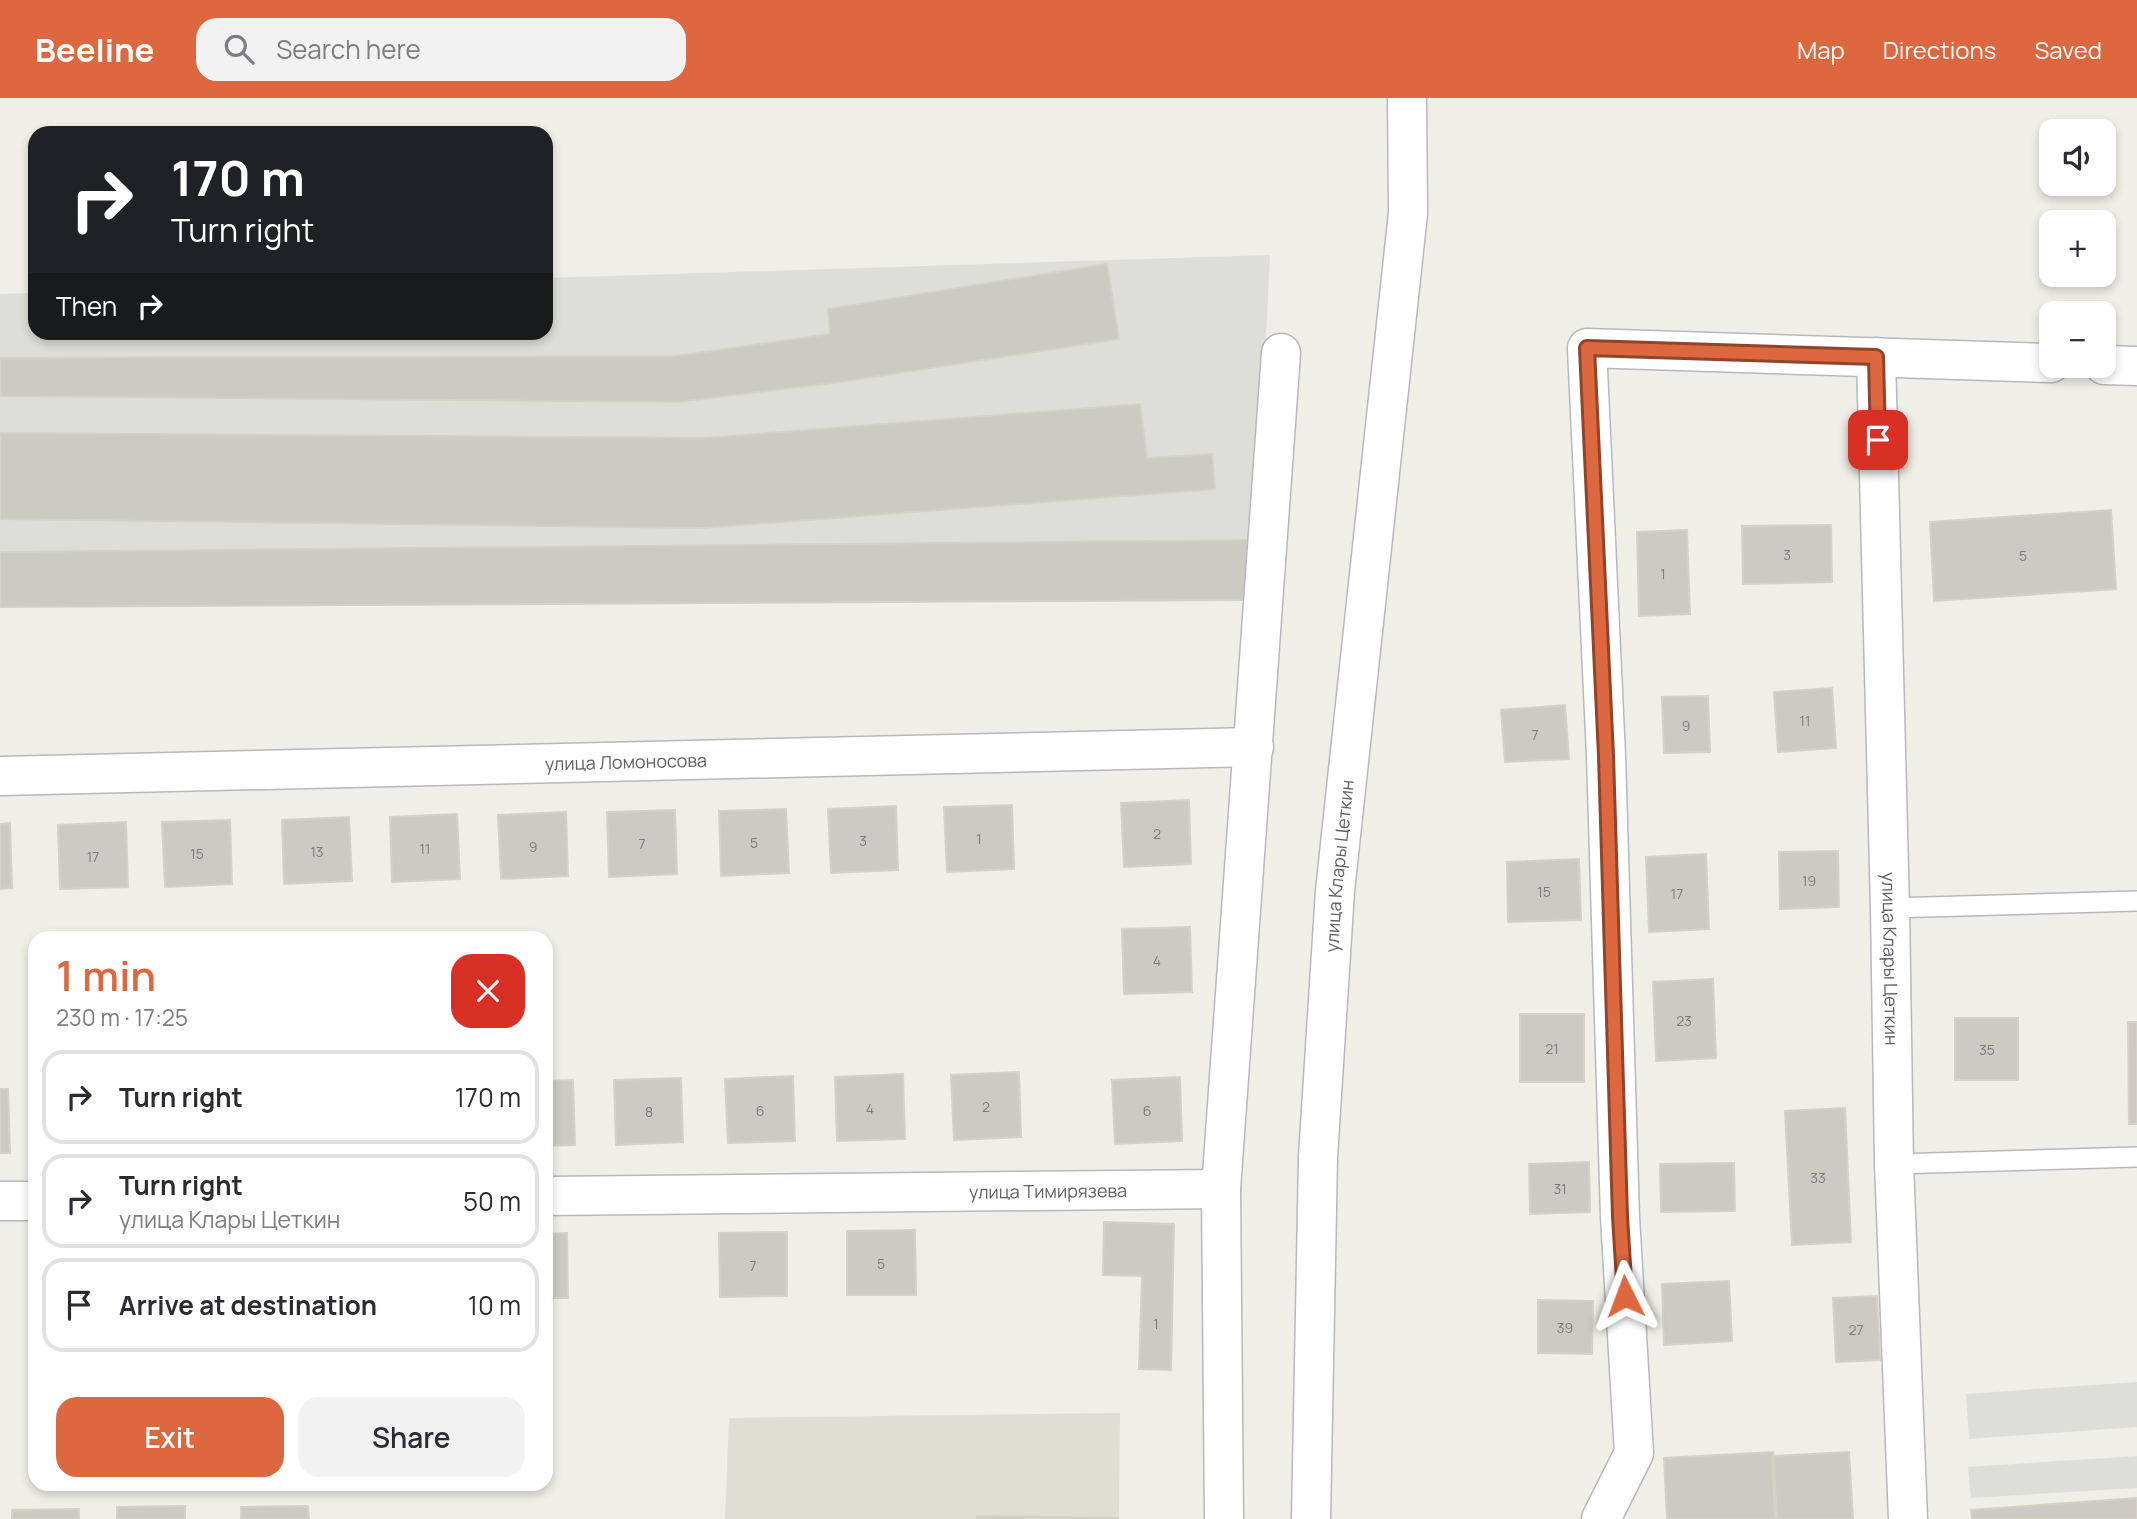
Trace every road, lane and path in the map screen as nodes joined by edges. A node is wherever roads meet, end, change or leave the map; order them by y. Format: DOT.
graph roads {
  1 [pos="1407,98"];
  2 [pos="1282,353"];
  3 [pos="1876,357"];
  4 [pos="2039,363"];
  5 [pos="2116,365"];
  6 [pos="2137,366"];
  7 [pos="1254,747"];
  8 [pos="0,776"];
  9 [pos="2137,901"];
  10 [pos="1890,908"];
  11 [pos="2137,1157"];
  12 [pos="1894,1164"];
  13 [pos="1221,1189"];
  14 [pos="553,1196"];
  15 [pos="28,1200"];
  16 [pos="0,1201"];
  17 [pos="1224,1519"];
  18 [pos="1311,1519"];
  19 [pos="1601,1519"];
  20 [pos="1908,1519"];
  1 -- 18 [label="street, улица Клары Цеткин"];
  2 -- 7 [label="street"];
  3 -- 4 [label="street"];
  3 -- 10 [label="street, улица Клары Цеткин"];
  3 -- 19 [label="street"];
  5 -- 6 [label="street"];
  7 -- 8 [label="street, улица Ломоносова"];
  7 -- 13 [label="street"];
  9 -- 10 [label="lane"];
  10 -- 12 [label="street, улица Клары Цеткин"];
  11 -- 12 [label="lane"];
  12 -- 20 [label="street, улица Клары Цеткин"];
  13 -- 14 [label="street, улица Тимирязева"];
  13 -- 17 [label="street"];
  15 -- 16 [label="street"];
}
